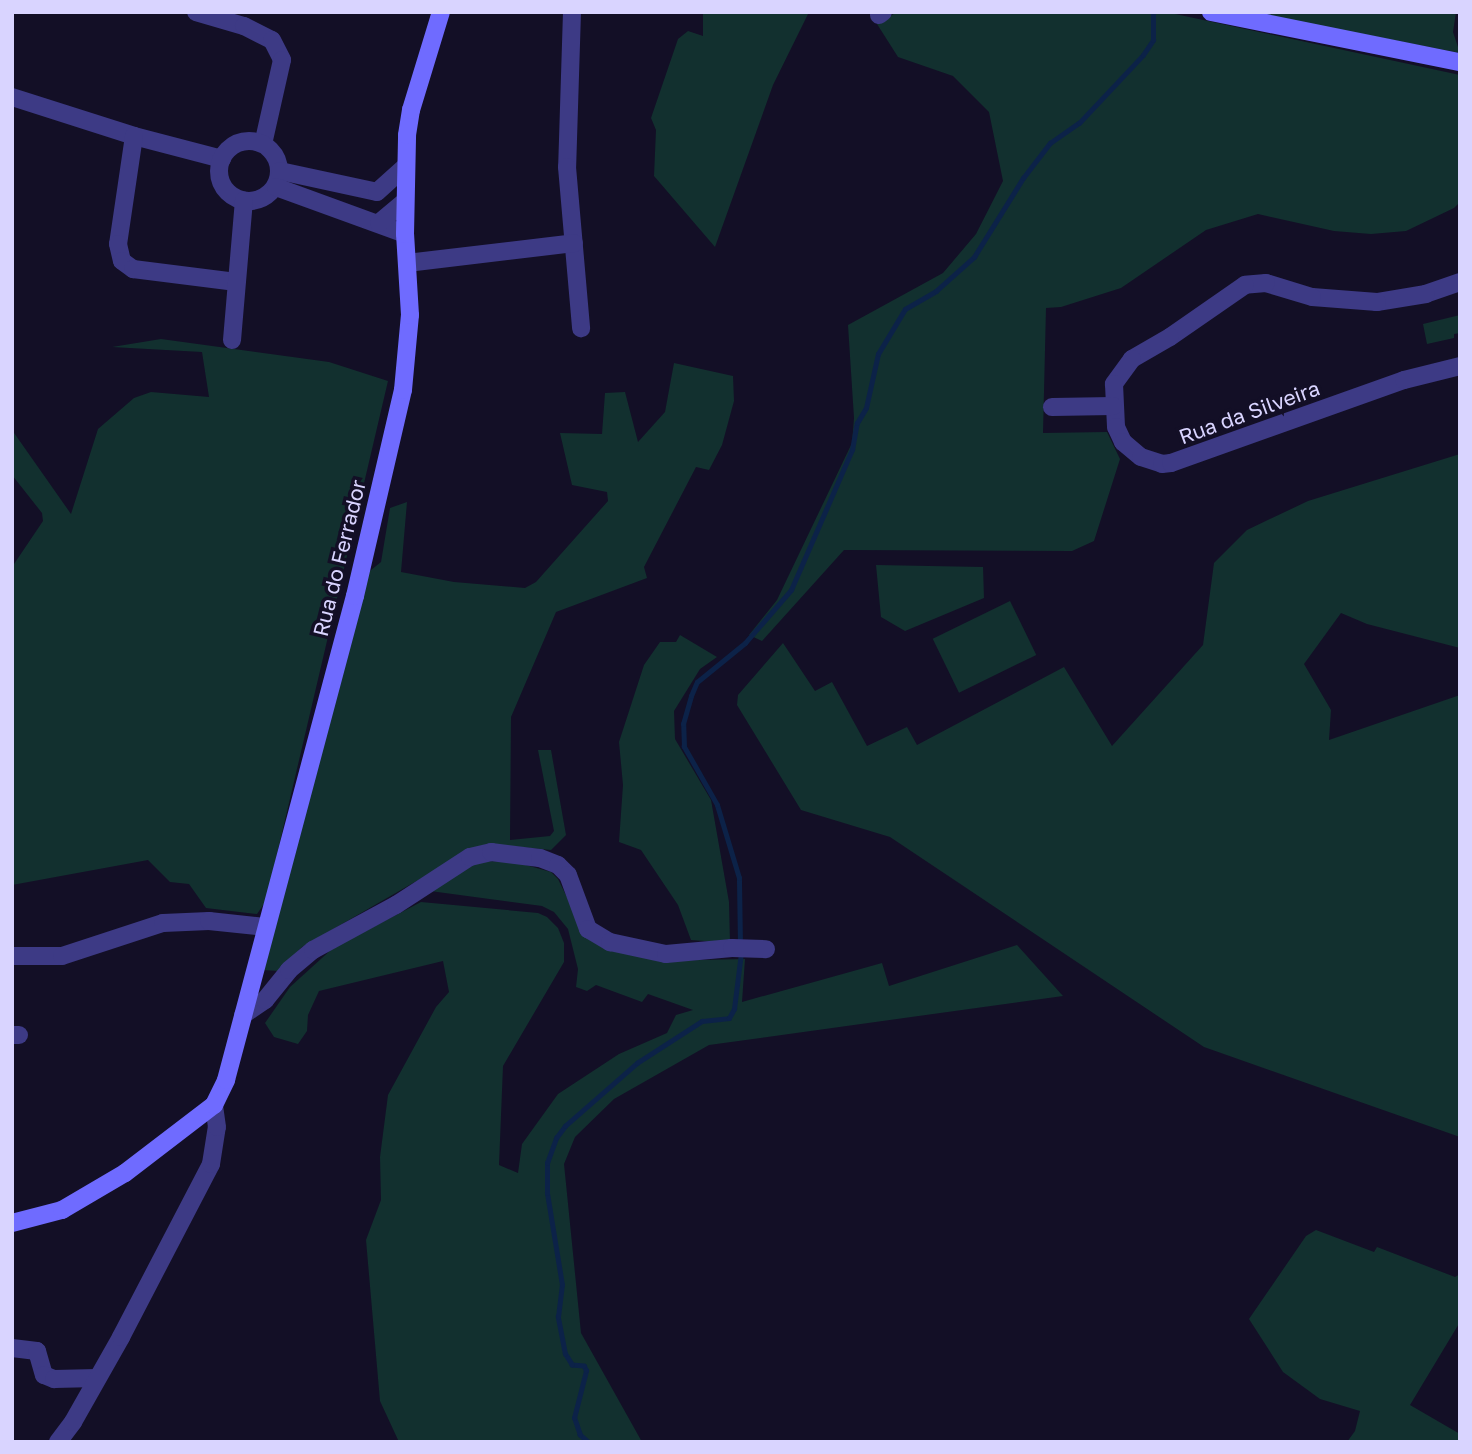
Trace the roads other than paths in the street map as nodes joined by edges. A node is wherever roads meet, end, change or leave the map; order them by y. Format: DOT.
graph roads {
  1 [pos="196,12"];
  2 [pos="441,12"];
  3 [pos="572,12"];
  4 [pos="1211,12"];
  5 [pos="1460,62"];
  6 [pos="12,97"];
  7 [pos="134,136"];
  8 [pos="263,145"];
  9 [pos="222,159"];
  10 [pos="406,166"];
  11 [pos="278,179"];
  12 [pos="377,192"];
  13 [pos="244,201"];
  14 [pos="405,201"];
  15 [pos="379,223"];
  16 [pos="405,234"];
  17 [pos="574,243"];
  18 [pos="407,263"];
  19 [pos="236,282"];
  20 [pos="1460,282"];
  21 [pos="581,328"];
  22 [pos="232,340"];
  23 [pos="1460,366"];
  24 [pos="1113,405"];
  25 [pos="1052,407"];
  26 [pos="266,927"];
  27 [pos="760,949"];
  28 [pos="12,956"];
  29 [pos="243,1015"];
  30 [pos="214,1105"];
  31 [pos="12,1223"];
  32 [pos="12,1348"];
  33 [pos="97,1378"];
  34 [pos="58,1442"];
  1 -- 8 [label="street"];
  2 -- 10 [label="street, Rua do Ferrador"];
  3 -- 17 [label="street"];
  4 -- 5 [label="street"];
  6 -- 7 [label="street"];
  7 -- 9 [label="street"];
  7 -- 19 [label="street"];
  8 -- 9 [label="street"];
  8 -- 11 [label="street"];
  9 -- 13 [label="street"];
  10 -- 12 [label="street"];
  10 -- 14 [label="street, Rua do Ferrador"];
  11 -- 12 [label="street"];
  11 -- 13 [label="street"];
  11 -- 15 [label="street"];
  12 -- 14 [label="street"];
  13 -- 19 [label="street"];
  14 -- 15 [label="street"];
  14 -- 16 [label="street, Rua do Ferrador"];
  15 -- 16 [label="street"];
  16 -- 18 [label="street, Rua do Ferrador"];
  17 -- 18 [label="street"];
  17 -- 21 [label="street"];
  18 -- 26 [label="street, Rua do Ferrador"];
  19 -- 22 [label="street"];
  20 -- 24 [label="street"];
  23 -- 24 [label="street, Rua da Silveira"];
  24 -- 25 [label="street"];
  26 -- 28 [label="street"];
  26 -- 29 [label="street, Rua do Ferrador"];
  27 -- 29 [label="street"];
  29 -- 30 [label="street, Rua do Ferrador"];
  30 -- 31 [label="street"];
  30 -- 33 [label="street"];
  32 -- 33 [label="street"];
  33 -- 34 [label="street"];
}
